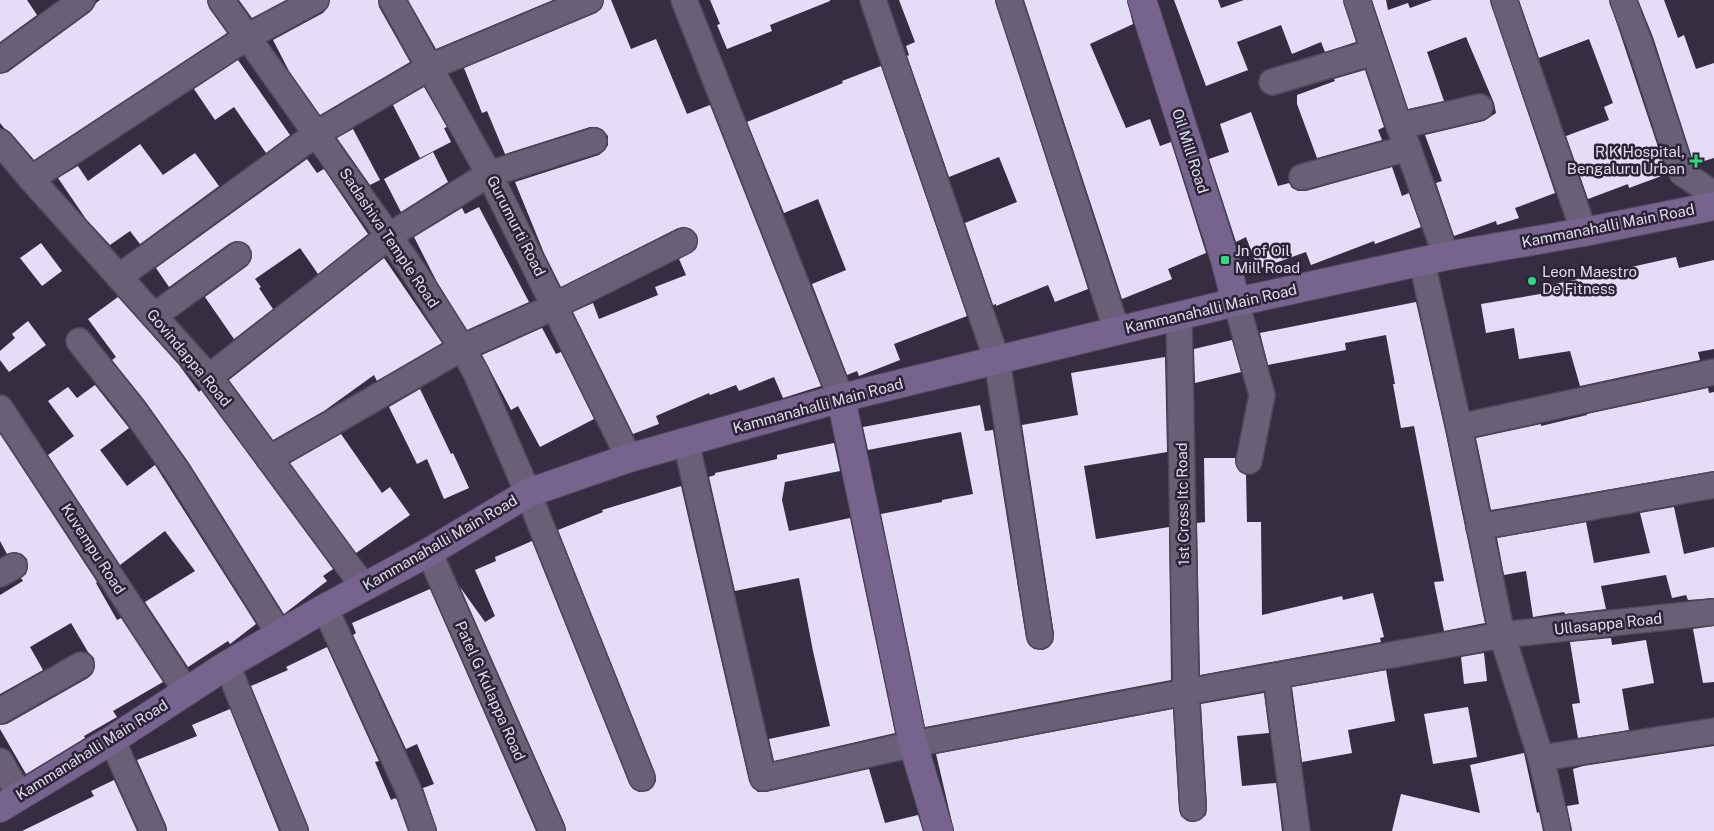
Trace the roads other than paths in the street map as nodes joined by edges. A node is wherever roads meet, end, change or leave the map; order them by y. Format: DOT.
graph roads {
  1 [pos="82,0"];
  2 [pos="221,0"];
  3 [pos="316,0"];
  4 [pos="392,0"];
  5 [pos="590,0"];
  6 [pos="684,0"];
  7 [pos="873,0"];
  8 [pos="1009,0"];
  9 [pos="1142,0"];
  10 [pos="1357,0"];
  11 [pos="1504,0"];
  12 [pos="1623,0"];
  13 [pos="246,37"];
  14 [pos="1374,52"];
  15 [pos="0,60"];
  16 [pos="430,68"];
  17 [pos="1272,82"];
  18 [pos="1480,108"];
  19 [pos="316,134"];
  20 [pos="1403,137"];
  21 [pos="594,141"];
  22 [pos="0,142"];
  23 [pos="490,174"];
  24 [pos="1302,177"];
  25 [pos="31,179"];
  26 [pos="1714,194"];
  27 [pos="1714,206"];
  28 [pos="1584,232"];
  29 [pos="389,236"];
  30 [pos="684,241"];
  31 [pos="238,255"];
  32 [pos="1434,259"];
  33 [pos="119,277"];
  34 [pos="1236,302"];
  35 [pos="555,305"];
  36 [pos="154,316"];
  37 [pos="1179,316"];
  38 [pos="1117,331"];
  39 [pos="79,341"];
  40 [pos="462,348"];
  41 [pos="997,360"];
  42 [pos="1714,372"];
  43 [pos="209,377"];
  44 [pos="841,398"];
  45 [pos="0,408"];
  46 [pos="1459,428"];
  47 [pos="686,442"];
  48 [pos="629,458"];
  49 [pos="269,459"];
  50 [pos="1249,461"];
  51 [pos="1714,485"];
  52 [pos="528,493"];
  53 [pos="1479,527"];
  54 [pos="428,552"];
  55 [pos="364,587"];
  56 [pos="325,608"];
  57 [pos="1714,612"];
  58 [pos="280,635"];
  59 [pos="1502,635"];
  60 [pos="1040,636"];
  61 [pos="81,665"];
  62 [pos="227,665"];
  63 [pos="1276,676"];
  64 [pos="186,691"];
  65 [pos="1186,692"];
  66 [pos="0,712"];
  67 [pos="1714,731"];
  68 [pos="112,740"];
  69 [pos="913,744"];
  70 [pos="1541,758"];
  71 [pos="0,761"];
  72 [pos="642,778"];
  73 [pos="10,802"];
  74 [pos="1193,808"];
  75 [pos="153,831"];
  76 [pos="295,831"];
  77 [pos="423,831"];
  78 [pos="552,831"];
  79 [pos="939,831"];
  80 [pos="1298,831"];
  81 [pos="1558,831"];
  1 -- 15 [label="street"];
  2 -- 13 [label="street, Sadashiva Temple Road"];
  3 -- 13 [label="street"];
  4 -- 16 [label="street, Gurumurti Road"];
  5 -- 16 [label="street"];
  6 -- 44 [label="street"];
  7 -- 41 [label="street"];
  8 -- 38 [label="street"];
  9 -- 34 [label="street, Oil Mill Road"];
  10 -- 14 [label="street"];
  11 -- 28 [label="street"];
  12 -- 26 [label="street"];
  13 -- 19 [label="street, Sadashiva Temple Road"];
  13 -- 25 [label="street"];
  14 -- 17 [label="street"];
  14 -- 20 [label="street"];
  16 -- 19 [label="street"];
  16 -- 23 [label="street, Gurumurti Road"];
  18 -- 20 [label="street"];
  19 -- 29 [label="street, Sadashiva Temple Road"];
  19 -- 33 [label="street"];
  20 -- 24 [label="street"];
  20 -- 32 [label="street"];
  21 -- 23 [label="street"];
  22 -- 25 [label="street, Govindappa Road"];
  23 -- 29 [label="street"];
  23 -- 35 [label="street, Gurumurti Road"];
  25 -- 33 [label="street, Govindappa Road"];
  27 -- 28 [label="street, Kammanahalli Main Road"];
  28 -- 32 [label="street, Kammanahalli Main Road"];
  29 -- 40 [label="street, Sadashiva Temple Road"];
  29 -- 43 [label="street"];
  30 -- 35 [label="street"];
  31 -- 36 [label="street"];
  32 -- 34 [label="street, Kammanahalli Main Road"];
  32 -- 46 [label="street"];
  33 -- 36 [label="street, Govindappa Road"];
  34 -- 37 [label="street, Kammanahalli Main Road"];
  34 -- 50 [label="street"];
  35 -- 40 [label="street"];
  35 -- 48 [label="street, Gurumurti Road"];
  36 -- 43 [label="street, Govindappa Road"];
  37 -- 38 [label="street, Kammanahalli Main Road"];
  37 -- 65 [label="street, 1st Cross Itc Road"];
  38 -- 41 [label="street, Kammanahalli Main Road"];
  39 -- 58 [label="street"];
  40 -- 49 [label="street"];
  40 -- 52 [label="street, Sadashiva Temple Road"];
  41 -- 44 [label="street, Kammanahalli Main Road"];
  41 -- 60 [label="street"];
  42 -- 46 [label="street"];
  43 -- 49 [label="street, Govindappa Road"];
  44 -- 47 [label="street, Kammanahalli Main Road"];
  44 -- 69 [label="street"];
  45 -- 64 [label="street, Kuvempu Road"];
  46 -- 53 [label="street"];
  47 -- 48 [label="street, Kammanahalli Main Road"];
  47 -- 69 [label="street, Ullasappa Road"];
  48 -- 52 [label="street, Kammanahalli Main Road"];
  49 -- 55 [label="street, Govindappa Road"];
  51 -- 53 [label="street"];
  52 -- 54 [label="street, Kammanahalli Main Road"];
  52 -- 72 [label="street, Sadashiva Temple Road"];
  53 -- 59 [label="street"];
  54 -- 55 [label="street, Kammanahalli Main Road"];
  54 -- 78 [label="street, Patel G Kulappa Road"];
  55 -- 56 [label="street, Kammanahalli Main Road"];
  56 -- 58 [label="street, Kammanahalli Main Road"];
  56 -- 77 [label="street"];
  57 -- 59 [label="street, Ullasappa Road"];
  58 -- 62 [label="street, Kammanahalli Main Road"];
  59 -- 63 [label="street, Ullasappa Road"];
  59 -- 70 [label="street"];
  61 -- 66 [label="street"];
  62 -- 64 [label="street, Kammanahalli Main Road"];
  62 -- 76 [label="street"];
  63 -- 65 [label="street, Ullasappa Road"];
  63 -- 80 [label="street"];
  64 -- 68 [label="street, Kammanahalli Main Road"];
  65 -- 69 [label="street, Ullasappa Road"];
  65 -- 74 [label="street, 1st Cross Itc Road"];
  67 -- 70 [label="street"];
  68 -- 73 [label="street, Kammanahalli Main Road"];
  68 -- 75 [label="street"];
  69 -- 79 [label="street"];
  70 -- 81 [label="street"];
  71 -- 73 [label="street"];
}
